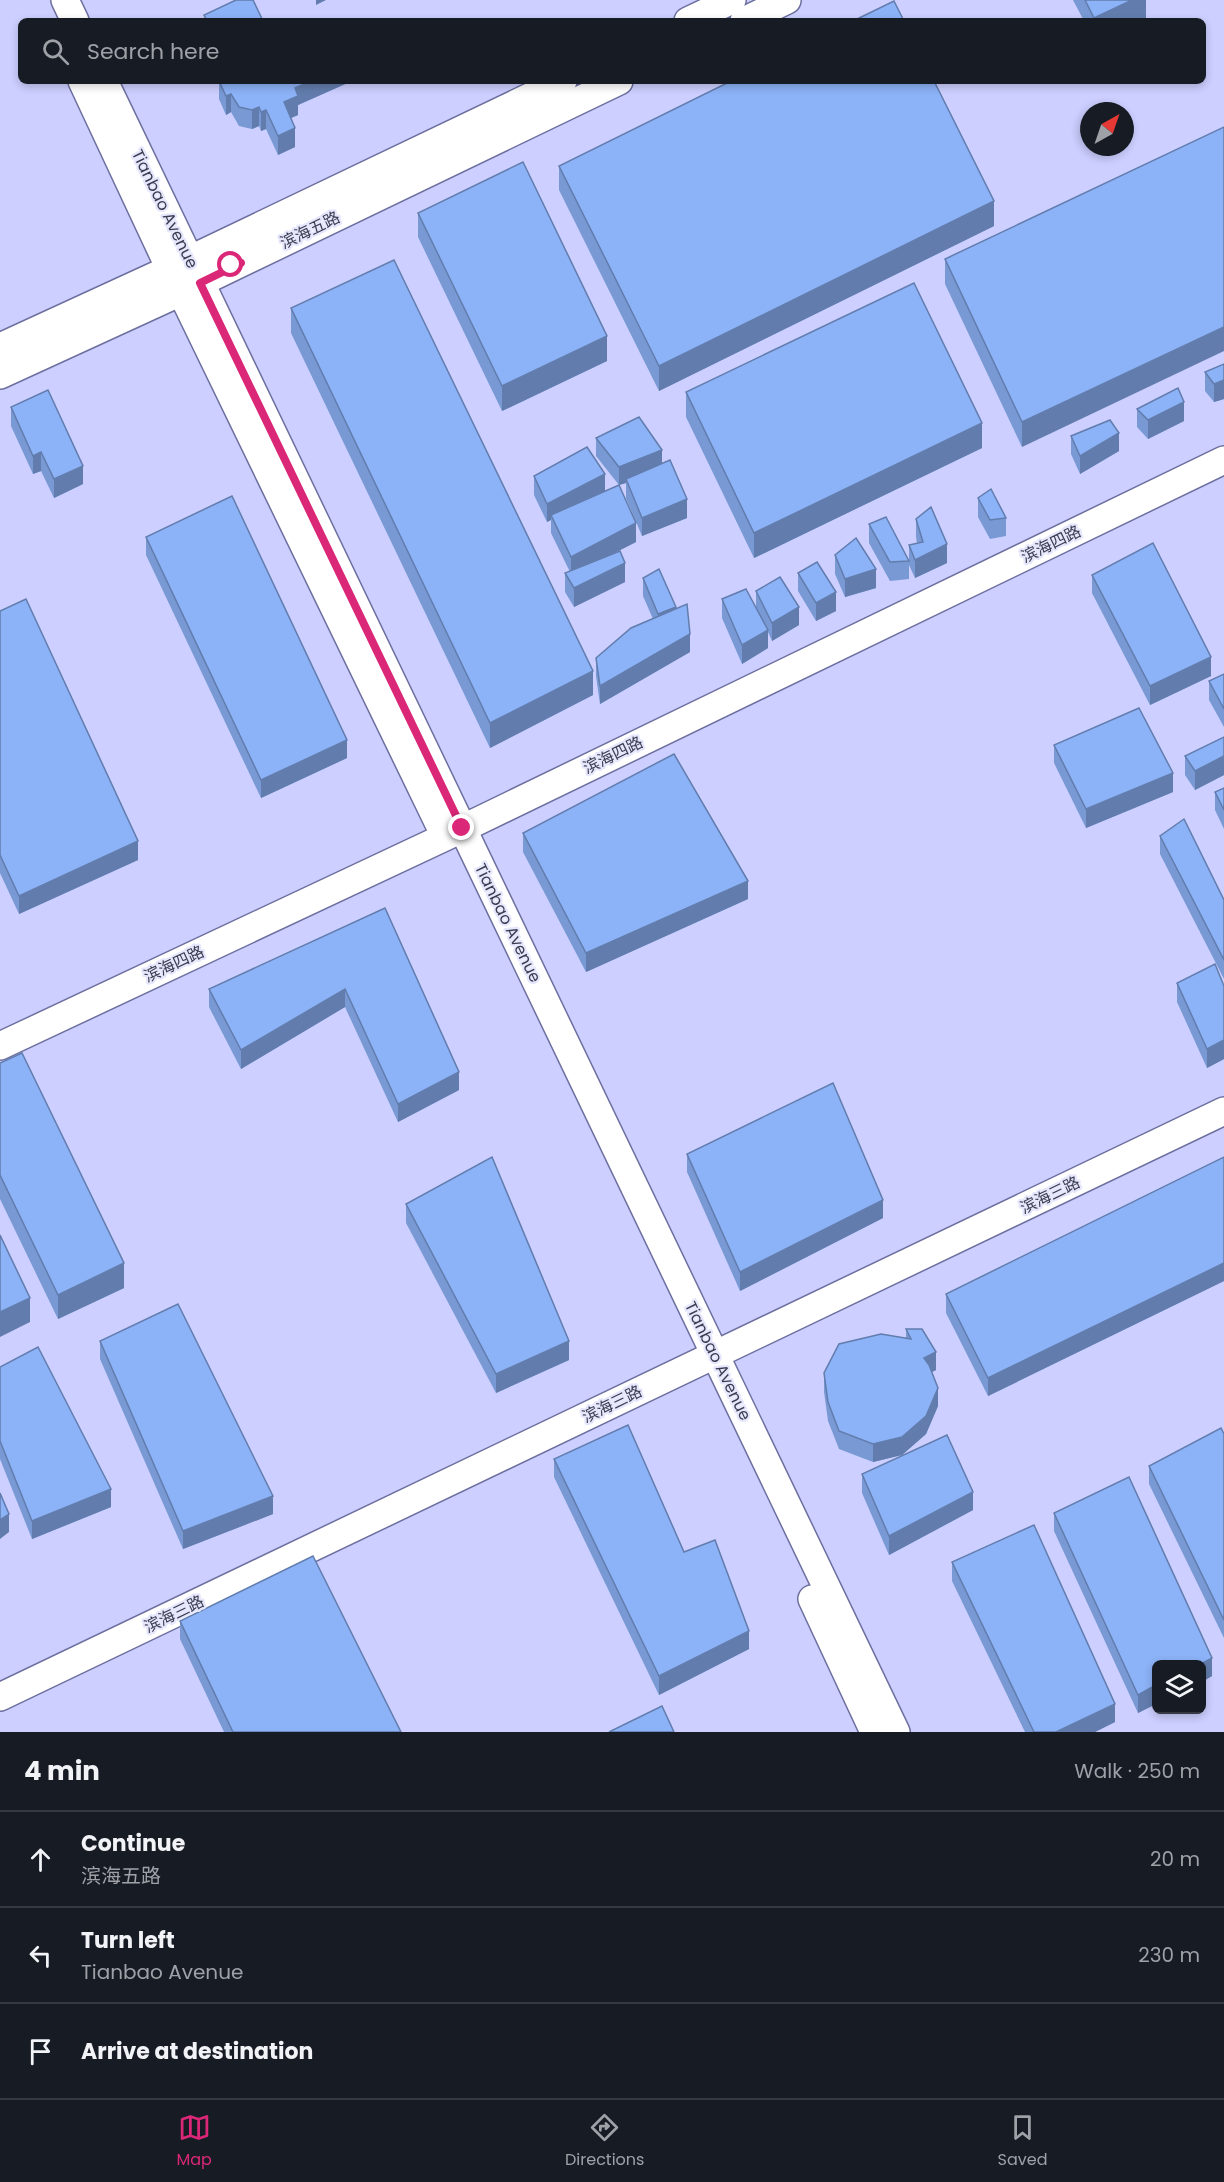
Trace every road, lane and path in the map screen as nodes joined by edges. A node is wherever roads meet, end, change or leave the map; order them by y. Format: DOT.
graph roads {
  1 [pos="44,0"];
  2 [pos="65,0"];
  3 [pos="732,0"];
  4 [pos="787,0"];
  5 [pos="53,18"];
  6 [pos="74,18"];
  7 [pos="694,18"];
  8 [pos="750,18"];
  9 [pos="83,84"];
  10 [pos="105,84"];
  11 [pos="557,84"];
  12 [pos="612,84"];
  13 [pos="169,219"];
  14 [pos="237,251"];
  15 [pos="187,269"];
  16 [pos="0,347"];
  17 [pos="0,375"];
  18 [pos="1224,460"];
  19 [pos="454,833"];
  20 [pos="0,1046"];
  21 [pos="1224,1112"];
  22 [pos="708,1359"];
  23 [pos="0,1697"];
  24 [pos="874,1732"];
  25 [pos="896,1732"];
  1 -- 5 [label="street"];
  2 -- 6 [label="street"];
  3 -- 7 [label="street"];
  4 -- 8 [label="street"];
  9 -- 15 [label="street, Tianbao Avenue"];
  10 -- 13 [label="street, Tianbao Avenue"];
  11 -- 14 [label="street, 滨海五路"];
  12 -- 14 [label="street, 滨海五路"];
  13 -- 14 [label="street"];
  13 -- 15 [label="street, Tianbao Avenue"];
  14 -- 15 [label="street"];
  15 -- 16 [label="street"];
  15 -- 17 [label="street"];
  15 -- 19 [label="street, Tianbao Avenue"];
  18 -- 19 [label="street, 滨海四路"];
  19 -- 20 [label="street, 滨海四路"];
  19 -- 22 [label="street, Tianbao Avenue"];
  21 -- 22 [label="street, 滨海三路"];
  22 -- 23 [label="street, 滨海三路"];
  22 -- 24 [label="street, Tianbao Avenue"];
  22 -- 25 [label="street, Tianbao Avenue"];
}
